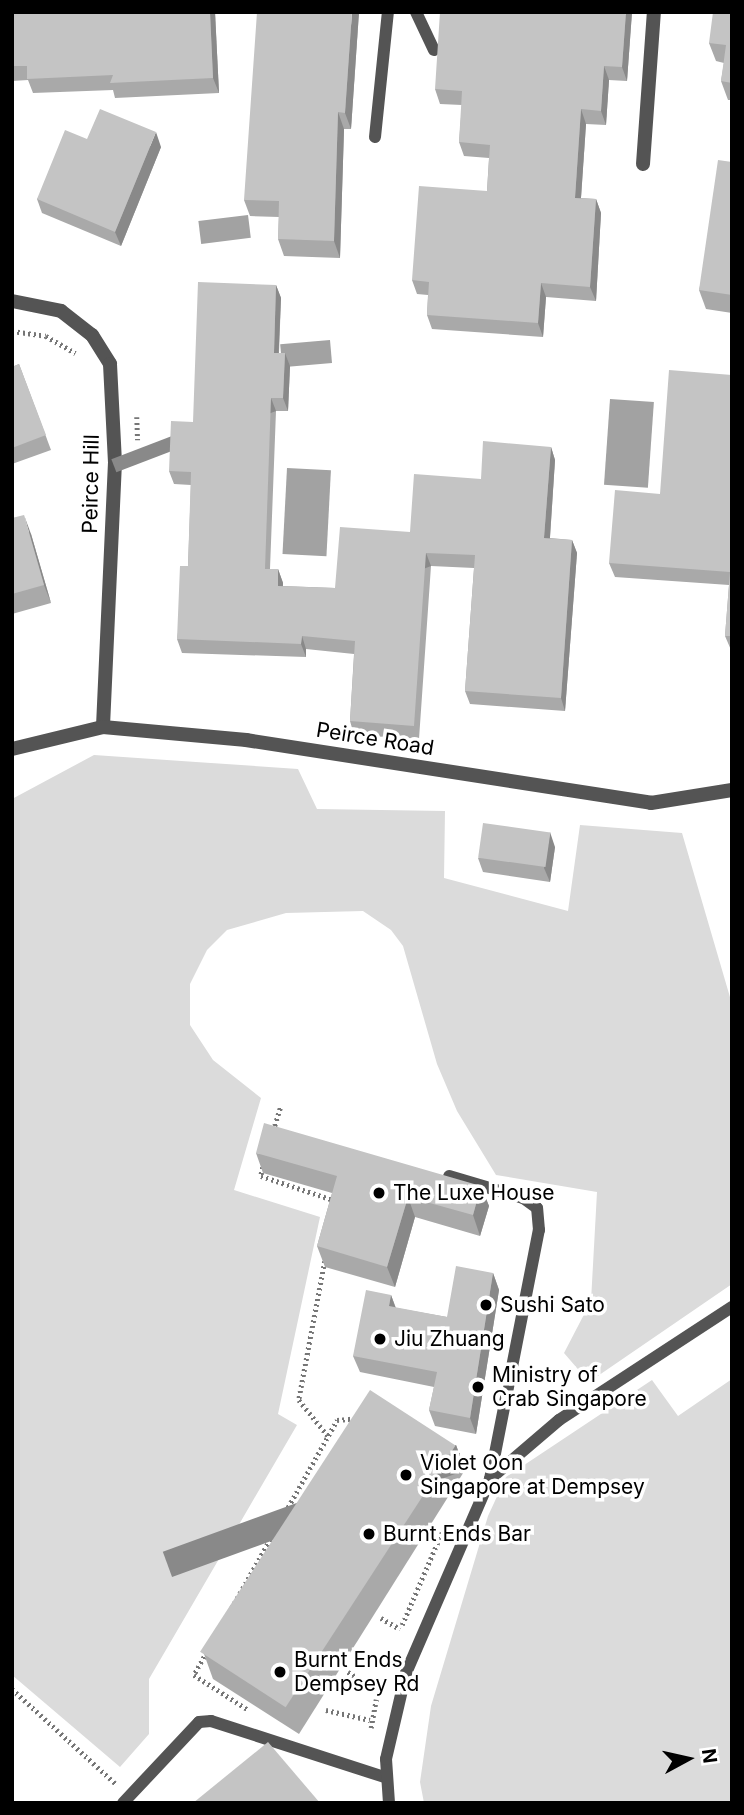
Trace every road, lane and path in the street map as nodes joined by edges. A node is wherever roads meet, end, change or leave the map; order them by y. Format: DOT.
graph roads {
  1 [pos="388,12"];
  2 [pos="416,12"];
  3 [pos="654,12"];
  4 [pos="434,50"];
  5 [pos="375,137"];
  6 [pos="643,164"];
  7 [pos="12,301"];
  8 [pos="12,331"];
  9 [pos="80,357"];
  10 [pos="136,406"];
  11 [pos="138,443"];
  12 [pos="103,727"];
  13 [pos="12,749"];
  14 [pos="732,790"];
  15 [pos="281,1105"];
  16 [pos="271,1141"];
  17 [pos="264,1165"];
  18 [pos="449,1176"];
  19 [pos="334,1214"];
  20 [pos="326,1254"];
  21 [pos="732,1307"];
  22 [pos="363,1417"];
  23 [pos="328,1436"];
  24 [pos="453,1451"];
  25 [pos="470,1476"];
  26 [pos="490,1479"];
  27 [pos="446,1524"];
  28 [pos="381,1618"];
  29 [pos="400,1629"];
  30 [pos="396,1641"];
  31 [pos="348,1672"];
  32 [pos="383,1678"];
  33 [pos="12,1689"];
  34 [pos="378,1691"];
  35 [pos="326,1710"];
  36 [pos="251,1712"];
  37 [pos="370,1720"];
  38 [pos="371,1731"];
  39 [pos="387,1778"];
  40 [pos="126,1800"];
  41 [pos="389,1803"];
  1 -- 5 [label="lane"];
  2 -- 4 [label="lane"];
  3 -- 6 [label="street"];
  7 -- 12 [label="street, Peirce Hill"];
  8 -- 9 [label="path"];
  10 -- 11 [label="path"];
  12 -- 13 [label="street, Peirce Road"];
  12 -- 14 [label="street, Peirce Road"];
  15 -- 16 [label="path"];
  17 -- 19 [label="path"];
  18 -- 26 [label="lane"];
  20 -- 23 [label="path"];
  21 -- 26 [label="lane"];
  22 -- 23 [label="path"];
  23 -- 36 [label="path"];
  24 -- 25 [label="path"];
  26 -- 39 [label="lane"];
  27 -- 29 [label="path"];
  28 -- 29 [label="path"];
  29 -- 30 [label="path"];
  31 -- 34 [label="path"];
  32 -- 34 [label="path"];
  33 -- 40 [label="path"];
  34 -- 37 [label="path"];
  35 -- 37 [label="path"];
  37 -- 38 [label="path"];
  39 -- 40 [label="lane"];
  39 -- 41 [label="lane"];
}
